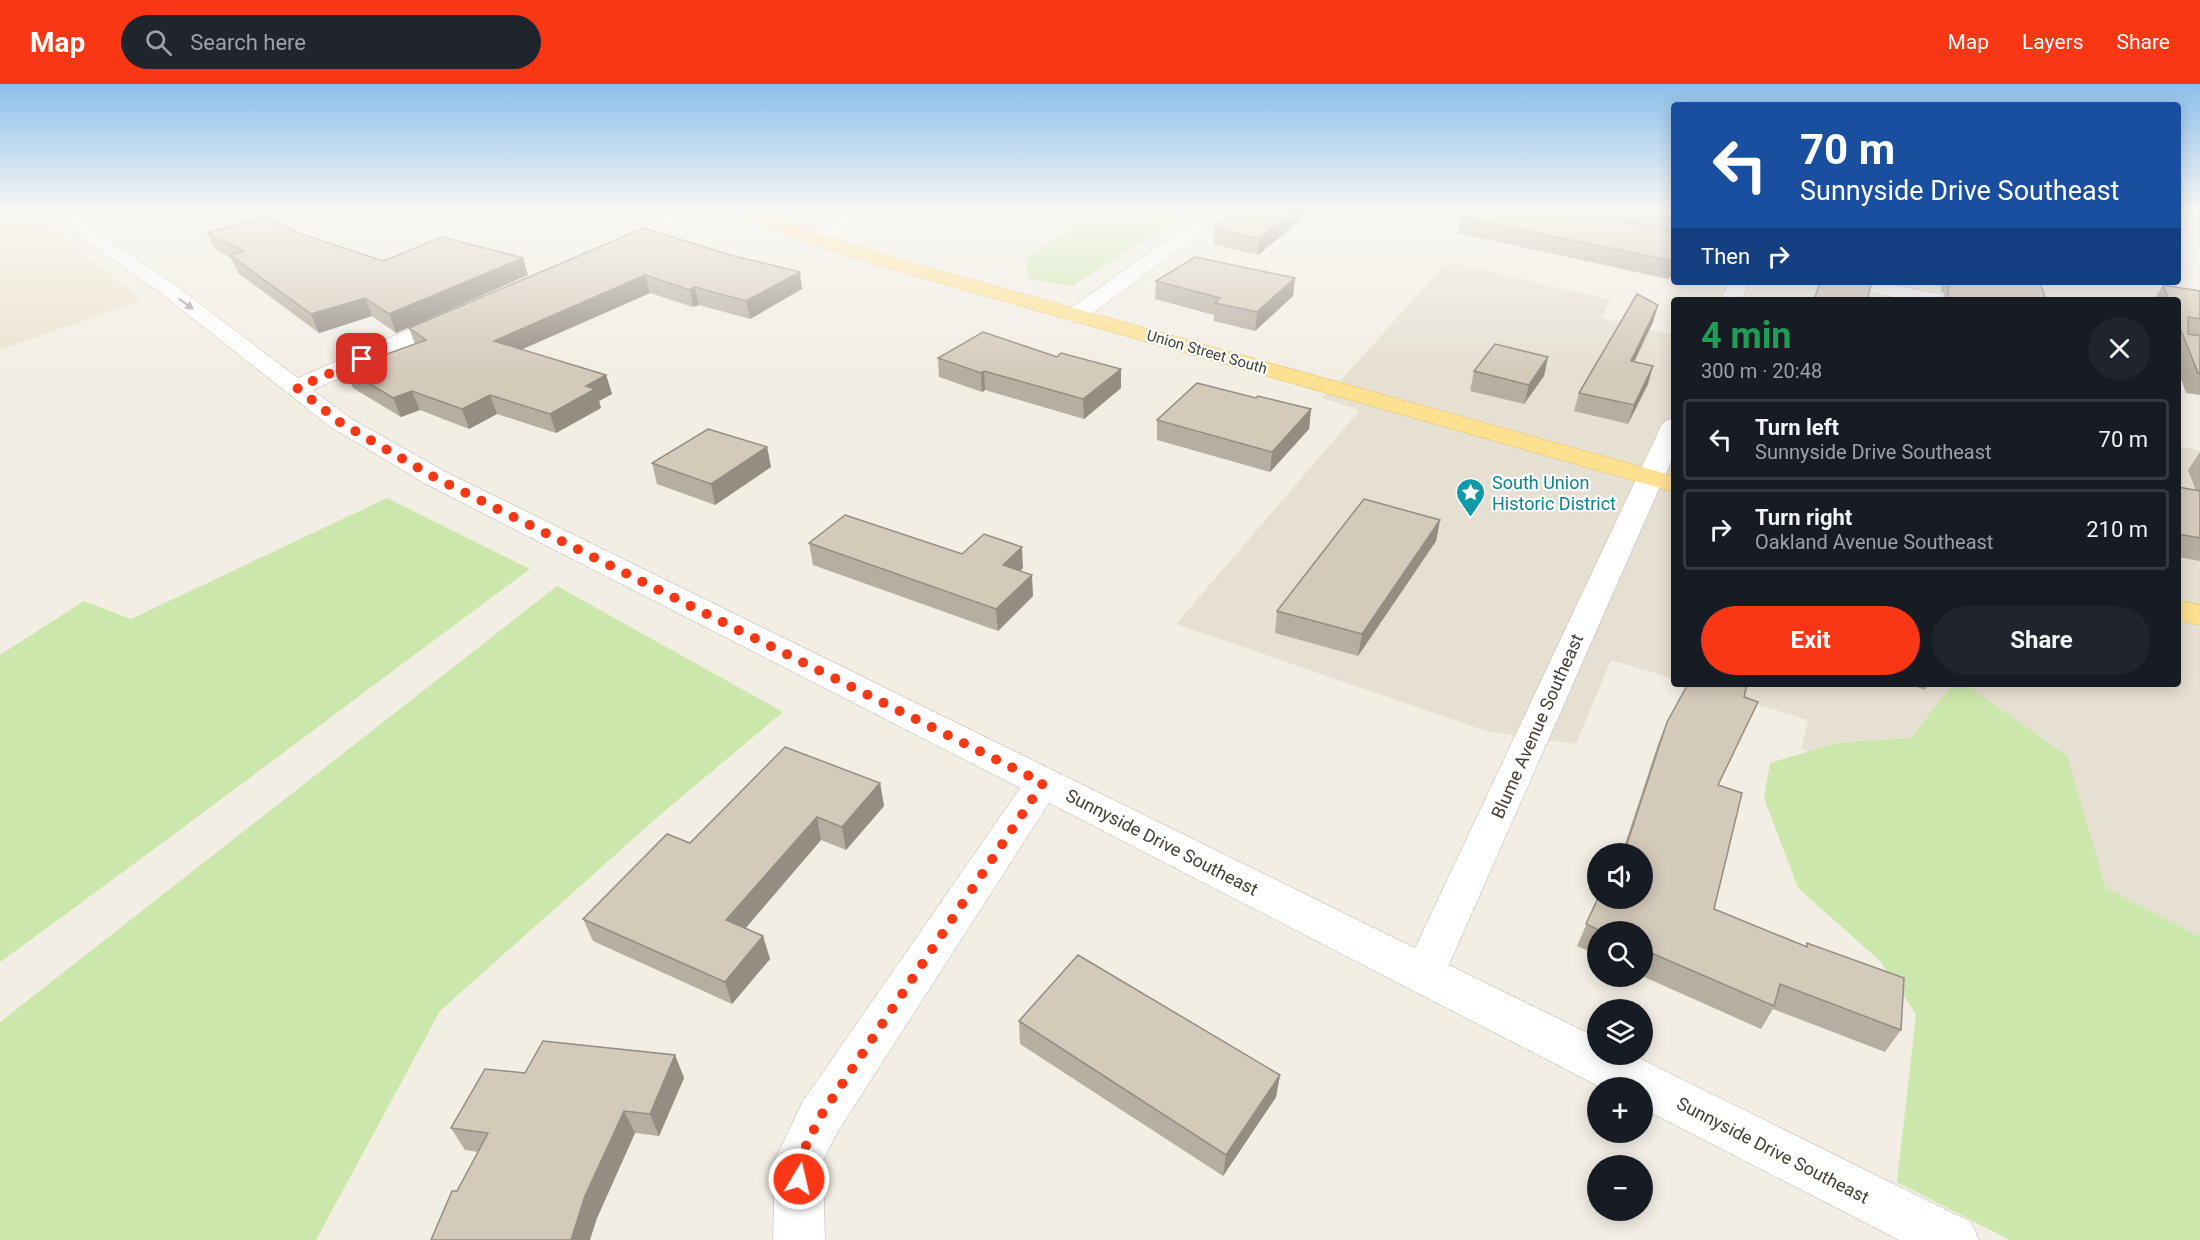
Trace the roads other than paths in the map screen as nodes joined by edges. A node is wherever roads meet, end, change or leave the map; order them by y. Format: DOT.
graph roads {
  1 [pos="131,264"];
  2 [pos="891,264"];
  3 [pos="1147,264"];
  4 [pos="1864,285"];
  5 [pos="1922,297"];
  6 [pos="472,310"];
  7 [pos="1076,315"];
  8 [pos="297,388"];
  9 [pos="1671,440"];
  10 [pos="1662,481"];
  11 [pos="2181,611"];
  12 [pos="2200,615"];
  13 [pos="1043,783"];
  14 [pos="1424,974"];
  15 [pos="799,1240"];
  16 [pos="1953,1240"];
  1 -- 8 [label="street, Sunnyside Drive Southeast, one-way"];
  2 -- 7 [label="main road, Union Street South"];
  3 -- 7 [label="street"];
  4 -- 5 [label="street"];
  6 -- 8 [label="street"];
  7 -- 10 [label="main road, Union Street South"];
  8 -- 13 [label="street, Sunnyside Drive Southeast"];
  9 -- 10 [label="street, Blume Avenue Southeast"];
  10 -- 14 [label="street, Blume Avenue Southeast"];
  11 -- 12 [label="main road"];
  13 -- 14 [label="street, Sunnyside Drive Southeast"];
  13 -- 15 [label="street"];
  14 -- 16 [label="street, Sunnyside Drive Southeast"];
}
